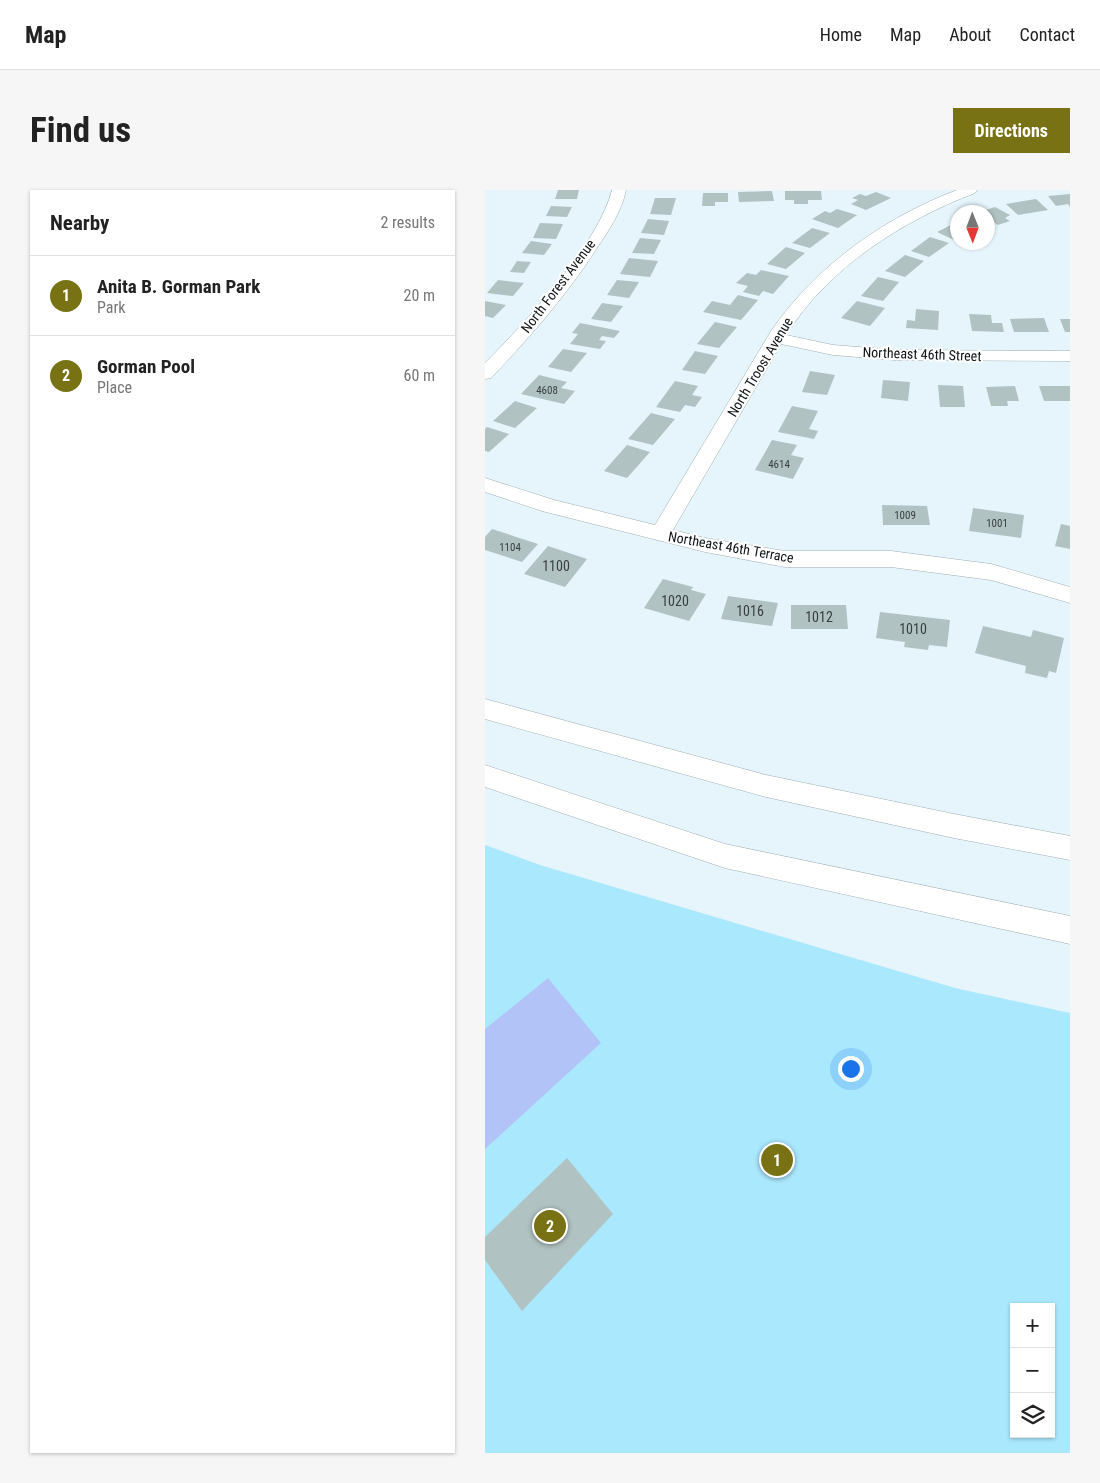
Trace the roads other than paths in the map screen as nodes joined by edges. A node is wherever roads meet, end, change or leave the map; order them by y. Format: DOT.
graph roads {
  1 [pos="619,190"];
  2 [pos="970,190"];
  3 [pos="946,195"];
  4 [pos="776,338"];
  5 [pos="1070,356"];
  6 [pos="485,374"];
  7 [pos="485,485"];
  8 [pos="660,534"];
  9 [pos="1070,595"];
  10 [pos="485,709"];
  11 [pos="485,776"];
  12 [pos="1070,848"];
  13 [pos="1070,930"];
  1 -- 6 [label="main road, North Forest Avenue"];
  2 -- 3 [label="main road, North Troost Avenue"];
  3 -- 4 [label="main road, North Troost Avenue"];
  4 -- 5 [label="main road, Northeast 46th Street"];
  4 -- 8 [label="main road, North Troost Avenue"];
  7 -- 8 [label="main road, Northeast 46th Terrace"];
  8 -- 9 [label="main road, Northeast 46th Terrace"];
  10 -- 12 [label="main road"];
  11 -- 13 [label="main road"];
}
